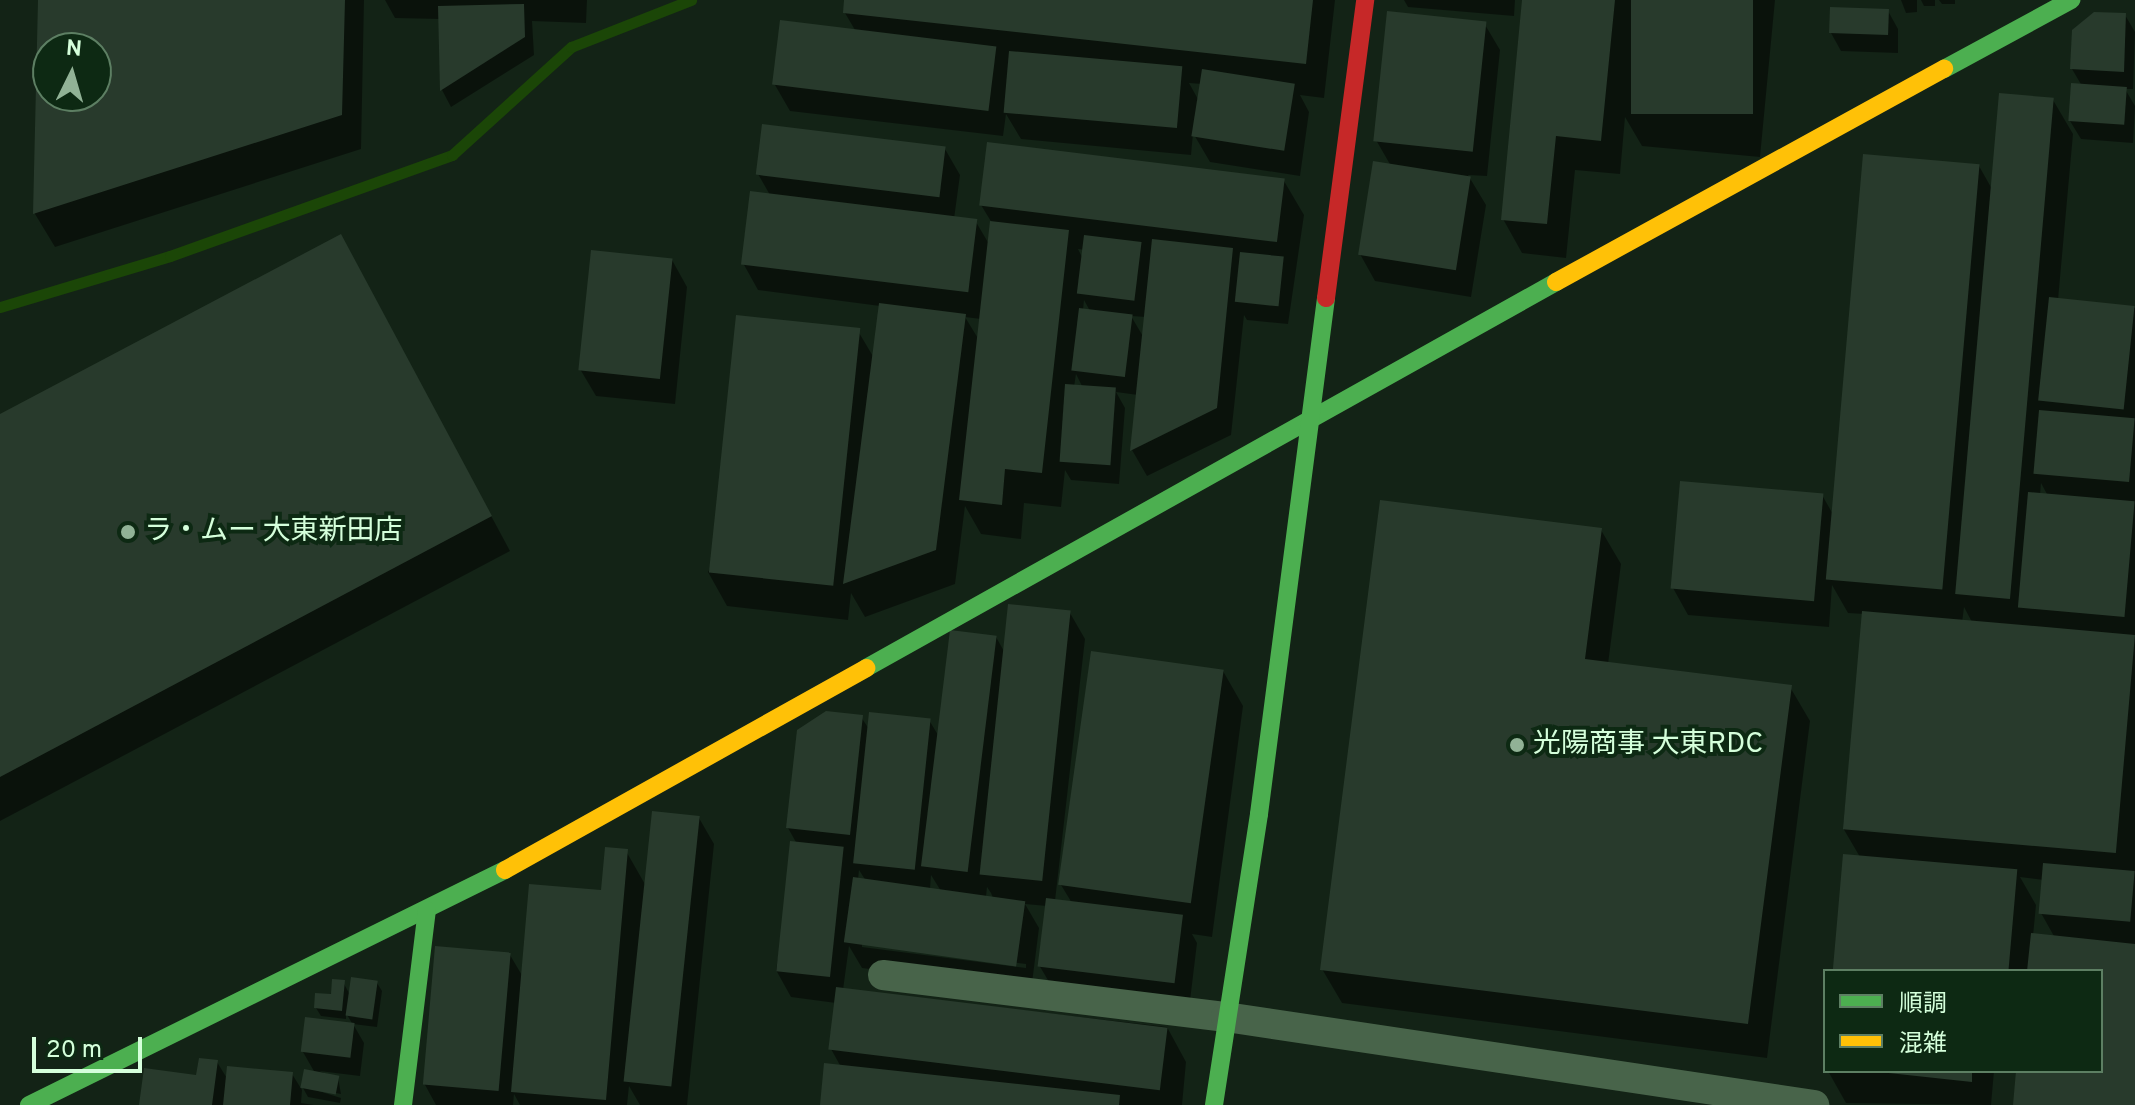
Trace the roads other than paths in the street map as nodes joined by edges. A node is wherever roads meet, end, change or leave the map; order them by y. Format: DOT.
graph roads {
  1 [pos="1365,0"];
  2 [pos="2071,0"];
  3 [pos="1309,417"];
  4 [pos="427,910"];
  5 [pos="883,975"];
  6 [pos="1226,1017"];
  7 [pos="29,1105"];
  8 [pos="403,1105"];
  9 [pos="1214,1105"];
  10 [pos="1814,1105"];
  1 -- 3 [label="street"];
  2 -- 3 [label="street"];
  3 -- 4 [label="street"];
  3 -- 6 [label="street"];
  4 -- 7 [label="street"];
  4 -- 8 [label="street"];
  5 -- 6 [label="street"];
  6 -- 9 [label="street"];
  6 -- 10 [label="street"];
}
